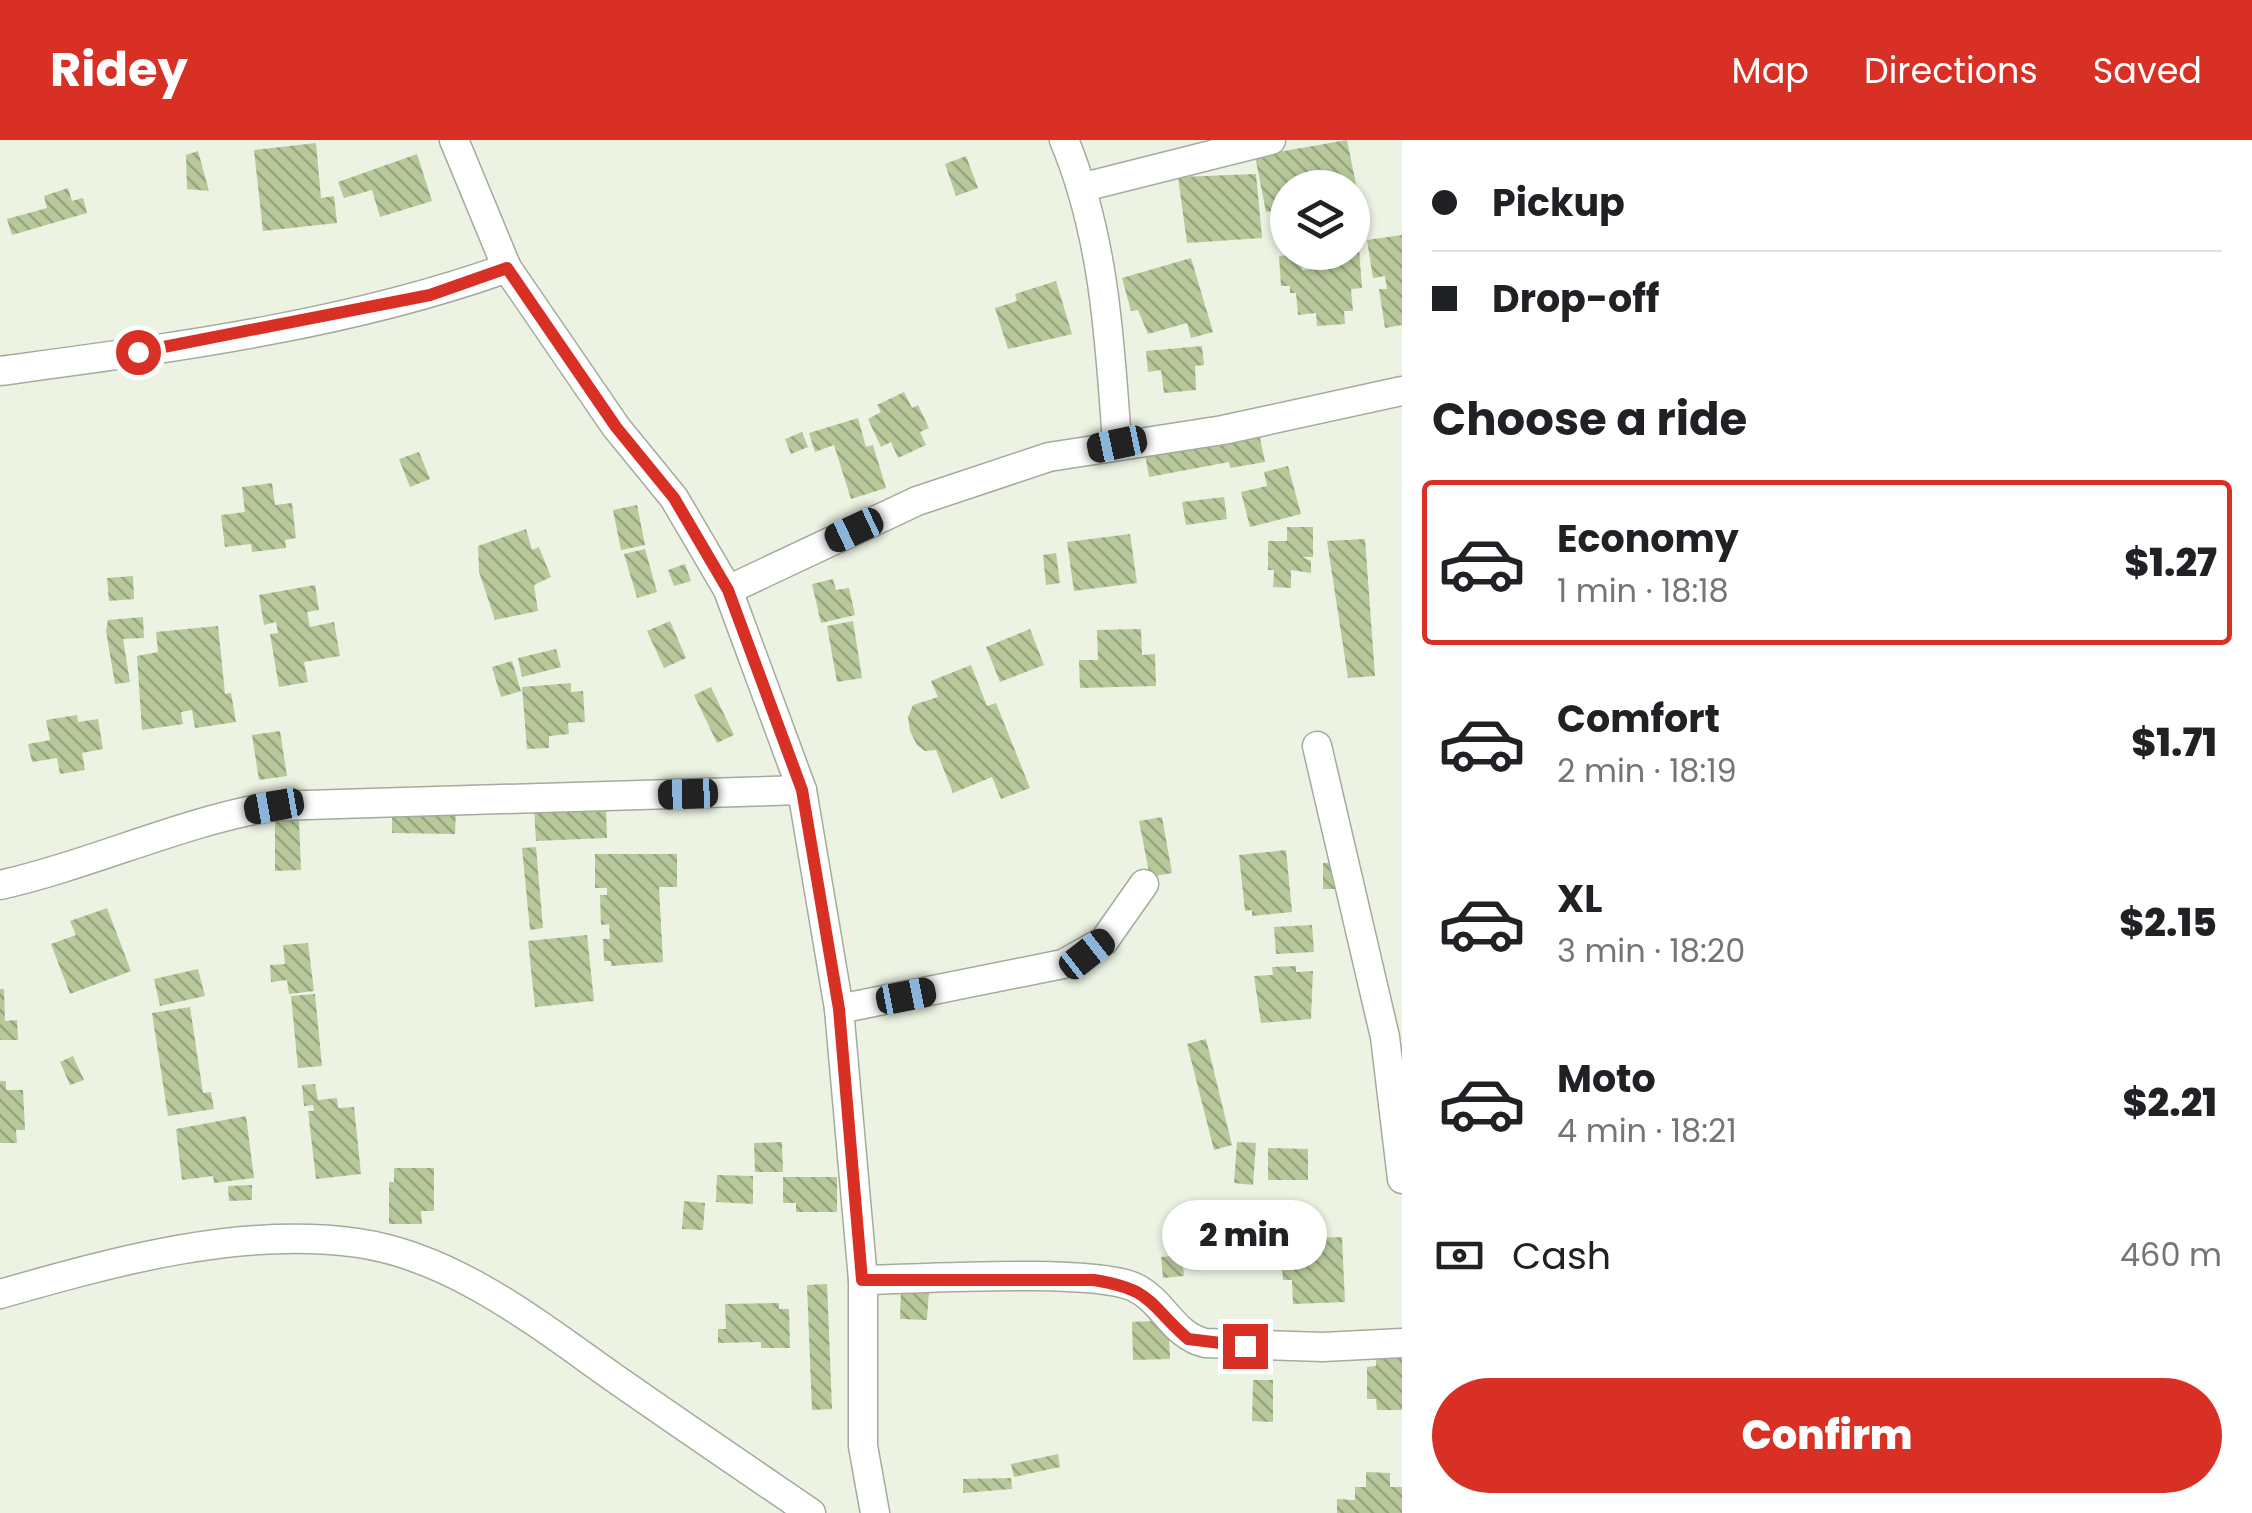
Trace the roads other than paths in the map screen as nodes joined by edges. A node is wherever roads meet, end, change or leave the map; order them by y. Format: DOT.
graph roads {
  1 [pos="454,140"];
  2 [pos="1064,140"];
  3 [pos="1271,140"];
  4 [pos="1084,186"];
  5 [pos="507,268"];
  6 [pos="0,371"];
  7 [pos="1402,391"];
  8 [pos="1117,444"];
  9 [pos="728,590"];
  10 [pos="1317,746"];
  11 [pos="802,790"];
  12 [pos="1144,884"];
  13 [pos="0,885"];
  14 [pos="839,1009"];
  15 [pos="1402,1178"];
  16 [pos="862,1280"];
  17 [pos="0,1294"];
  18 [pos="1402,1343"];
  19 [pos="811,1513"];
  20 [pos="875,1513"];
  1 -- 5 [label="street"];
  2 -- 4 [label="street"];
  3 -- 4 [label="street"];
  4 -- 8 [label="street"];
  5 -- 6 [label="street"];
  5 -- 9 [label="street"];
  7 -- 8 [label="street"];
  8 -- 9 [label="street"];
  9 -- 11 [label="street"];
  10 -- 15 [label="street"];
  11 -- 13 [label="street"];
  11 -- 14 [label="street"];
  12 -- 14 [label="street"];
  14 -- 16 [label="street"];
  16 -- 18 [label="street"];
  16 -- 20 [label="street"];
  17 -- 19 [label="street"];
}
